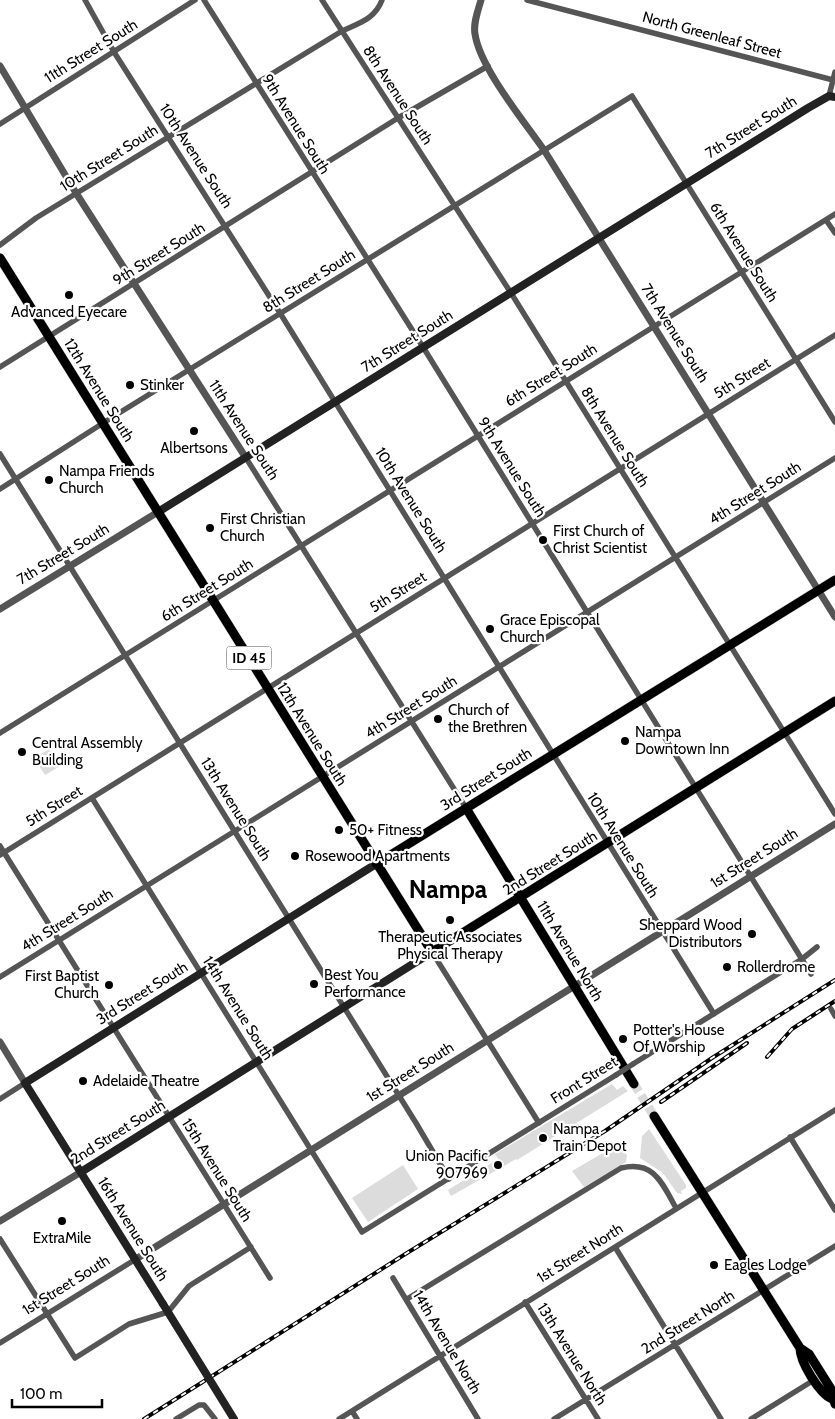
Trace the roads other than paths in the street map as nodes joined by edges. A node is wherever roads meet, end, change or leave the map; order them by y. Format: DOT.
graph roads {
  1 [pos="85,0"];
  2 [pos="195,0"];
  3 [pos="204,0"];
  4 [pos="322,0"];
  5 [pos="382,0"];
  6 [pos="481,0"];
  7 [pos="527,0"];
  8 [pos="342,32"];
  9 [pos="114,52"];
  10 [pos="0,66"];
  11 [pos="488,66"];
  12 [pos="835,72"];
  13 [pos="833,80"];
  14 [pos="256,84"];
  15 [pos="632,96"];
  16 [pos="832,96"];
  17 [pos="25,108"];
  18 [pos="398,118"];
  19 [pos="0,124"];
  20 [pos="167,136"];
  21 [pos="544,150"];
  22 [pos="312,172"];
  23 [pos="687,184"];
  24 [pos="76,193"];
  25 [pos="454,205"];
  26 [pos="835,214"];
  27 [pos="826,220"];
  28 [pos="226,226"];
  29 [pos="835,233"];
  30 [pos="599,238"];
  31 [pos="0,245"];
  32 [pos="0,258"];
  33 [pos="366,260"];
  34 [pos="742,272"];
  35 [pos="134,285"];
  36 [pos="511,293"];
  37 [pos="280,313"];
  38 [pos="654,326"];
  39 [pos="835,335"];
  40 [pos="49,336"];
  41 [pos="423,347"];
  42 [pos="796,359"];
  43 [pos="0,367"];
  44 [pos="188,370"];
  45 [pos="566,381"];
  46 [pos="336,402"];
  47 [pos="709,414"];
  48 [pos="835,422"];
  49 [pos="104,424"];
  50 [pos="478,436"];
  51 [pos="0,454"];
  52 [pos="246,458"];
  53 [pos="835,458"];
  54 [pos="620,469"];
  55 [pos="16,479"];
  56 [pos="0,489"];
  57 [pos="390,491"];
  58 [pos="764,502"];
  59 [pos="158,512"];
  60 [pos="532,524"];
  61 [pos="301,546"];
  62 [pos="675,557"];
  63 [pos="69,566"];
  64 [pos="444,579"];
  65 [pos="835,580"];
  66 [pos="818,590"];
  67 [pos="213,600"];
  68 [pos="0,609"];
  69 [pos="587,612"];
  70 [pos="835,618"];
  71 [pos="356,634"];
  72 [pos="730,645"];
  73 [pos="125,655"];
  74 [pos="499,667"];
  75 [pos="268,689"];
  76 [pos="641,700"];
  77 [pos="835,702"];
  78 [pos="411,722"];
  79 [pos="0,733"];
  80 [pos="785,733"];
  81 [pos="180,743"];
  82 [pos="553,754"];
  83 [pos="323,777"];
  84 [pos="696,788"];
  85 [pos="92,798"];
  86 [pos="466,808"];
  87 [pos="835,814"];
  88 [pos="835,824"];
  89 [pos="235,831"];
  90 [pos="607,843"];
  91 [pos="0,846"];
  92 [pos="2,854"];
  93 [pos="376,864"];
  94 [pos="751,876"];
  95 [pos="146,886"];
  96 [pos="521,897"];
  97 [pos="289,918"];
  98 [pos="662,931"];
  99 [pos="59,940"];
  100 [pos="818,947"];
  101 [pos="432,952"];
  102 [pos="802,959"];
  103 [pos="202,973"];
  104 [pos="811,974"];
  105 [pos="0,977"];
  106 [pos="574,986"];
  107 [pos="344,1007"];
  108 [pos="831,1010"];
  109 [pos="714,1014"];
  110 [pos="835,1016"];
  111 [pos="113,1028"];
  112 [pos="487,1040"];
  113 [pos="0,1042"];
  114 [pos="256,1062"];
  115 [pos="25,1083"];
  116 [pos="634,1084"];
  117 [pos="399,1095"];
  118 [pos="0,1099"];
  119 [pos="835,1110"];
  120 [pos="654,1116"];
  121 [pos="168,1117"];
  122 [pos="539,1123"];
  123 [pos="790,1137"];
  124 [pos="311,1150"];
  125 [pos="80,1172"];
  126 [pos="448,1179"];
  127 [pos="702,1191"];
  128 [pos="224,1204"];
  129 [pos="676,1208"];
  130 [pos="835,1210"];
  131 [pos="0,1221"];
  132 [pos="362,1232"];
  133 [pos="0,1239"];
  134 [pos="835,1246"];
  135 [pos="615,1247"];
  136 [pos="251,1248"];
  137 [pos="136,1259"];
  138 [pos="270,1278"];
  139 [pos="393,1278"];
  140 [pos="763,1290"];
  141 [pos="407,1299"];
  142 [pos="525,1302"];
  143 [pos="47,1314"];
  144 [pos="0,1343"];
  145 [pos="675,1344"];
  146 [pos="800,1348"];
  147 [pos="440,1355"];
  148 [pos="814,1380"];
  149 [pos="586,1400"];
  150 [pos="834,1402"];
  151 [pos="352,1411"];
  152 [pos="176,1419"];
  153 [pos="215,1419"];
  154 [pos="234,1419"];
  155 [pos="339,1419"];
  156 [pos="357,1419"];
  157 [pos="478,1419"];
  158 [pos="554,1419"];
  159 [pos="598,1419"];
  160 [pos="721,1419"];
  161 [pos="751,1419"];
  1 -- 9 [label="street, 10th Avenue South"];
  2 -- 9 [label="street, 11th Street South"];
  3 -- 14 [label="street, 9th Avenue South"];
  4 -- 8 [label="street, 8th Avenue South"];
  5 -- 8 [label="street, 10th Street South"];
  6 -- 11 [label="street, 7th Avenue South"];
  7 -- 13 [label="street, North Greenleaf Street"];
  8 -- 14 [label="street, 10th Street South"];
  8 -- 18 [label="street, 8th Avenue South"];
  9 -- 17 [label="street, 11th Street South"];
  9 -- 20 [label="street, 10th Avenue South"];
  10 -- 17 [label="street, 11th Avenue South"];
  11 -- 18 [label="street, 9th Street South"];
  11 -- 21 [label="street, 7th Avenue South"];
  12 -- 13 [label="street"];
  13 -- 16 [label="street"];
  14 -- 20 [label="street, 10th Street South"];
  14 -- 22 [label="street, 9th Avenue South"];
  15 -- 21 [label="street, 8th Street South"];
  15 -- 23 [label="street, 6th Avenue South"];
  16 -- 23 [label="main road, 7th Street South"];
  17 -- 19 [label="street, 11th Street South"];
  17 -- 24 [label="street, 11th Avenue South"];
  18 -- 22 [label="street, 9th Street South"];
  18 -- 25 [label="street, 8th Avenue South"];
  20 -- 24 [label="street, 10th Street South"];
  20 -- 28 [label="street, 10th Avenue South"];
  21 -- 25 [label="street, 8th Street South"];
  21 -- 30 [label="street, 7th Avenue South"];
  22 -- 28 [label="street, 9th Street South"];
  22 -- 33 [label="street, 9th Avenue South"];
  23 -- 30 [label="main road, 7th Street South"];
  23 -- 34 [label="street, 6th Avenue South"];
  24 -- 31 [label="street, 10th Street South"];
  24 -- 35 [label="street, 11th Avenue South"];
  25 -- 33 [label="street, 8th Street South"];
  25 -- 36 [label="street, 8th Avenue South"];
  26 -- 27 [label="street, 6th Street South"];
  27 -- 29 [label="street"];
  27 -- 34 [label="street, 6th Street South"];
  28 -- 35 [label="street, 9th Street South"];
  28 -- 37 [label="street, 10th Avenue South"];
  30 -- 36 [label="main road, 7th Street South"];
  30 -- 38 [label="street, 7th Avenue South"];
  32 -- 40 [label="main road, 12th Avenue South / ID 45"];
  33 -- 37 [label="street, 8th Street South"];
  33 -- 41 [label="street, 9th Avenue South"];
  34 -- 38 [label="street, 6th Street South"];
  34 -- 42 [label="street, 6th Avenue South"];
  35 -- 40 [label="street, 9th Street South"];
  35 -- 44 [label="street, 11th Avenue South"];
  36 -- 41 [label="main road, 7th Street South"];
  36 -- 45 [label="street, 8th Avenue South"];
  37 -- 44 [label="street, 8th Street South"];
  37 -- 46 [label="street, 10th Avenue South"];
  38 -- 45 [label="street, 6th Street South"];
  38 -- 47 [label="street, 7th Avenue South"];
  39 -- 42 [label="street, 5th Street"];
  40 -- 43 [label="street, 9th Street South"];
  40 -- 49 [label="main road, 12th Avenue South / ID 45"];
  41 -- 46 [label="main road, 7th Street South"];
  41 -- 50 [label="street, 9th Avenue South"];
  42 -- 47 [label="street, 5th Street"];
  42 -- 48 [label="street, 6th Avenue South"];
  44 -- 49 [label="street, 8th Street South"];
  44 -- 52 [label="street, 11th Avenue South"];
  45 -- 50 [label="street, 6th Street South"];
  45 -- 54 [label="street, 8th Avenue South"];
  46 -- 52 [label="main road, 7th Street South"];
  46 -- 57 [label="street, 10th Avenue South"];
  47 -- 54 [label="street, 5th Street"];
  47 -- 58 [label="street, 7th Avenue South"];
  49 -- 55 [label="street, 8th Street South"];
  49 -- 59 [label="main road, 12th Avenue South / ID 45"];
  50 -- 57 [label="street, 6th Street South"];
  50 -- 60 [label="street, 9th Avenue South"];
  51 -- 55 [label="street, 13th Avenue South"];
  52 -- 59 [label="main road, 7th Street South"];
  52 -- 61 [label="street, 11th Avenue South"];
  53 -- 58 [label="street, 4th Street South"];
  54 -- 60 [label="street, 5th Street"];
  54 -- 62 [label="street, 8th Avenue South"];
  55 -- 56 [label="street, 8th Street South"];
  55 -- 63 [label="street, 13th Avenue South"];
  57 -- 61 [label="street, 6th Street South"];
  57 -- 64 [label="street, 10th Avenue South"];
  58 -- 62 [label="street, 4th Street South"];
  58 -- 66 [label="street, 7th Avenue South"];
  59 -- 63 [label="street, 7th Street South"];
  59 -- 67 [label="main road, 12th Avenue South / ID 45"];
  60 -- 64 [label="street, 5th Street"];
  60 -- 69 [label="street, 9th Avenue South"];
  61 -- 67 [label="street, 6th Street South"];
  61 -- 71 [label="street, 11th Avenue South"];
  62 -- 69 [label="street, 4th Street South"];
  62 -- 72 [label="street, 8th Avenue South"];
  63 -- 68 [label="street, 7th Street South"];
  63 -- 73 [label="street, 13th Avenue South"];
  64 -- 71 [label="street, 5th Street"];
  64 -- 74 [label="street, 10th Avenue South"];
  65 -- 66 [label="main road, 3rd Street South"];
  66 -- 70 [label="street, 7th Avenue South"];
  66 -- 72 [label="main road, 3rd Street South"];
  67 -- 73 [label="street, 6th Street South"];
  67 -- 75 [label="main road, 12th Avenue South / ID 45"];
  69 -- 74 [label="street, 4th Street South"];
  69 -- 76 [label="street, 9th Avenue South"];
  71 -- 75 [label="street, 5th Street"];
  71 -- 78 [label="street, 11th Avenue South"];
  72 -- 76 [label="main road, 3rd Street South"];
  72 -- 80 [label="street, 8th Avenue South"];
  73 -- 79 [label="street, 6th Street South"];
  73 -- 81 [label="street, 13th Avenue South"];
  74 -- 78 [label="street, 4th Street South"];
  74 -- 82 [label="street, 10th Avenue South"];
  75 -- 81 [label="street, 5th Street"];
  75 -- 83 [label="main road, 12th Avenue South / ID 45"];
  76 -- 82 [label="main road, 3rd Street South"];
  76 -- 84 [label="street, 9th Avenue South"];
  77 -- 80 [label="main road, 2nd Street South"];
  78 -- 83 [label="street, 4th Street South"];
  78 -- 86 [label="street, 11th Avenue South"];
  80 -- 84 [label="main road, 2nd Street South"];
  80 -- 87 [label="street, 8th Avenue South"];
  81 -- 85 [label="street, 5th Street"];
  81 -- 89 [label="street, 13th Avenue South"];
  82 -- 86 [label="main road, 3rd Street South"];
  82 -- 90 [label="street, 10th Avenue South"];
  83 -- 89 [label="street, 4th Street South"];
  83 -- 93 [label="main road, 12th Avenue South / ID 45"];
  84 -- 90 [label="main road, 2nd Street South"];
  84 -- 94 [label="street, 9th Avenue South"];
  85 -- 92 [label="street, 5th Street"];
  85 -- 95 [label="street, 14th Avenue South"];
  86 -- 93 [label="main road, 3rd Street South"];
  86 -- 96 [label="main road, 11th Avenue North"];
  88 -- 94 [label="street, 1st Street South"];
  89 -- 95 [label="street, 4th Street South"];
  89 -- 97 [label="street, 13th Avenue South"];
  90 -- 96 [label="main road, 2nd Street South"];
  90 -- 98 [label="street, 10th Avenue South"];
  91 -- 92 [label="street, 15th Avenue South"];
  92 -- 99 [label="street, 15th Avenue South"];
  93 -- 97 [label="main road, 3rd Street South"];
  93 -- 101 [label="main road, 12th Avenue South"];
  94 -- 98 [label="street, 1st Street South"];
  94 -- 102 [label="street, 9th Avenue South"];
  95 -- 99 [label="street, 4th Street South"];
  95 -- 103 [label="street, 14th Avenue South"];
  96 -- 101 [label="main road, 2nd Street South"];
  96 -- 106 [label="main road, 11th Avenue North"];
  97 -- 103 [label="main road, 3rd Street South"];
  97 -- 107 [label="street, 13th Avenue South"];
  98 -- 106 [label="street, 1st Street South"];
  98 -- 109 [label="street, 10th Avenue South"];
  99 -- 105 [label="street, 4th Street South"];
  99 -- 111 [label="street, 15th Avenue South"];
  100 -- 102 [label="street, Front Street"];
  101 -- 107 [label="main road, 2nd Street South"];
  101 -- 112 [label="street, 12th Avenue South"];
  102 -- 104 [label="street, 9th Avenue South"];
  102 -- 109 [label="street, Front Street"];
  103 -- 111 [label="main road, 3rd Street South"];
  103 -- 114 [label="street, 14th Avenue South"];
  106 -- 112 [label="street, 1st Street South"];
  106 -- 116 [label="main road, 11th Avenue North"];
  107 -- 114 [label="main road, 2nd Street South"];
  107 -- 117 [label="street, 13th Avenue South"];
  108 -- 110 [label="street"];
  109 -- 122 [label="street, Front Street, bridge"];
  111 -- 115 [label="main road, 3rd Street South"];
  111 -- 121 [label="street, 15th Avenue South"];
  112 -- 117 [label="street, 1st Street South"];
  112 -- 122 [label="street, 12th Avenue South"];
  113 -- 115 [label="street, 16th Avenue South"];
  114 -- 121 [label="main road, 2nd Street South"];
  114 -- 124 [label="street, 14th Avenue South"];
  115 -- 118 [label="street, 3rd Street South"];
  115 -- 125 [label="main road, 16th Avenue South"];
  117 -- 124 [label="street, 1st Street South"];
  117 -- 126 [label="street, 13th Avenue South"];
  119 -- 123 [label="street, 1st Street North"];
  120 -- 127 [label="main road"];
  121 -- 125 [label="main road, 2nd Street South"];
  121 -- 128 [label="street, 15th Avenue South"];
  122 -- 126 [label="street, Front Street"];
  123 -- 127 [label="street, 1st Street North"];
  123 -- 130 [label="street"];
  124 -- 128 [label="street, 1st Street South"];
  124 -- 132 [label="street, 14th Avenue South"];
  125 -- 131 [label="street, 2nd Street South"];
  125 -- 137 [label="main road, 16th Avenue South"];
  126 -- 132 [label="street, Front Street"];
  127 -- 129 [label="street, 1st Street North"];
  127 -- 140 [label="main road"];
  128 -- 136 [label="street, 15th Avenue South"];
  128 -- 137 [label="street, 1st Street South"];
  129 -- 135 [label="street, 1st Street North"];
  129 -- 141 [label="street"];
  133 -- 143 [label="street"];
  134 -- 140 [label="street, 2nd Street North"];
  135 -- 142 [label="street, 1st Street North"];
  135 -- 145 [label="street"];
  136 -- 138 [label="street, 15th Avenue South"];
  136 -- 143 [label="street"];
  137 -- 143 [label="street, 1st Street South"];
  137 -- 154 [label="main road, 16th Avenue South, bridge"];
  139 -- 141 [label="street, 14th Avenue North"];
  140 -- 145 [label="street, 2nd Street North"];
  140 -- 146 [label="main road"];
  141 -- 147 [label="street, 14th Avenue North"];
  142 -- 147 [label="street, 1st Street North"];
  142 -- 149 [label="street, 13th Avenue North"];
  143 -- 144 [label="street, 1st Street South"];
  145 -- 149 [label="street, 2nd Street North"];
  145 -- 160 [label="street"];
  146 -- 148 [label="main road"];
  146 -- 150 [label="main road"];
  147 -- 151 [label="street, 1st Street North"];
  147 -- 157 [label="street, 14th Avenue North"];
  148 -- 150 [label="main road"];
  148 -- 161 [label="street"];
  149 -- 158 [label="street, 2nd Street North"];
  149 -- 159 [label="street, 13th Avenue North"];
  151 -- 155 [label="street, 1st Street North"];
  151 -- 156 [label="street"];
  152 -- 153 [label="street"];
}
